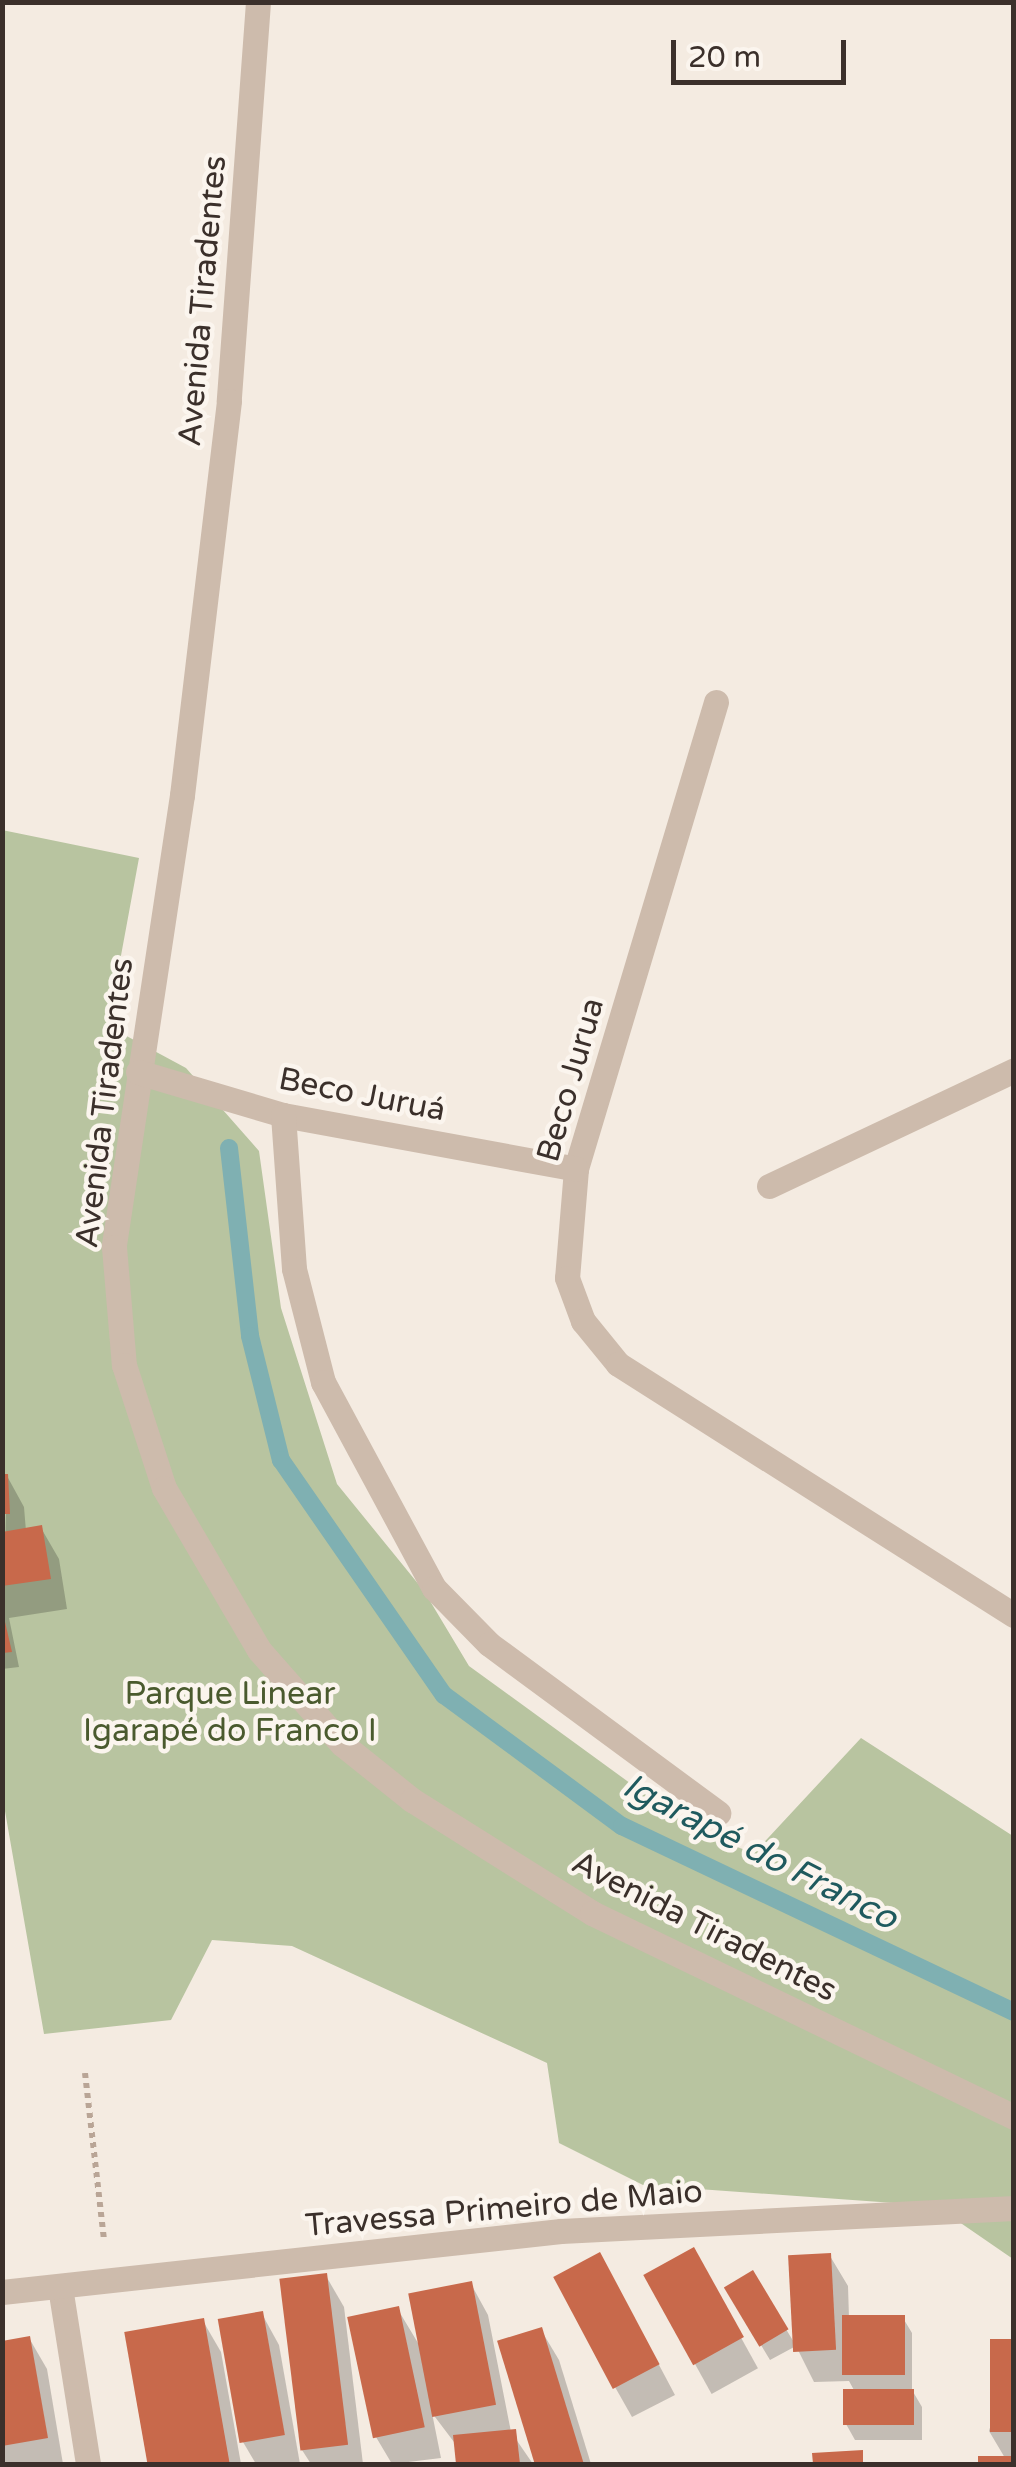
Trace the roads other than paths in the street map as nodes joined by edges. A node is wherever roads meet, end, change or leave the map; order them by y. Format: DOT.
graph roads {
  1 [pos="258,2"];
  2 [pos="716,702"];
  3 [pos="1014,1070"];
  4 [pos="138,1072"];
  5 [pos="284,1115"];
  6 [pos="576,1169"];
  7 [pos="769,1186"];
  8 [pos="1014,1616"];
  9 [pos="718,1813"];
  10 [pos="1014,2117"];
  11 [pos="1014,2208"];
  12 [pos="60,2287"];
  13 [pos="2,2292"];
  14 [pos="88,2464"];
  1 -- 4 [label="street, Avenida Tiradentes"];
  2 -- 6 [label="street, Beco Jurua"];
  3 -- 7 [label="street"];
  4 -- 5 [label="street, Beco Juruá"];
  4 -- 10 [label="street, Avenida Tiradentes"];
  5 -- 6 [label="street, Beco Juruá"];
  5 -- 9 [label="street"];
  6 -- 8 [label="street, Beco Jurua"];
  11 -- 12 [label="street, Travessa Primeiro de Maio"];
  12 -- 13 [label="street, Travessa Primeiro de Maio"];
  12 -- 14 [label="street"];
}
